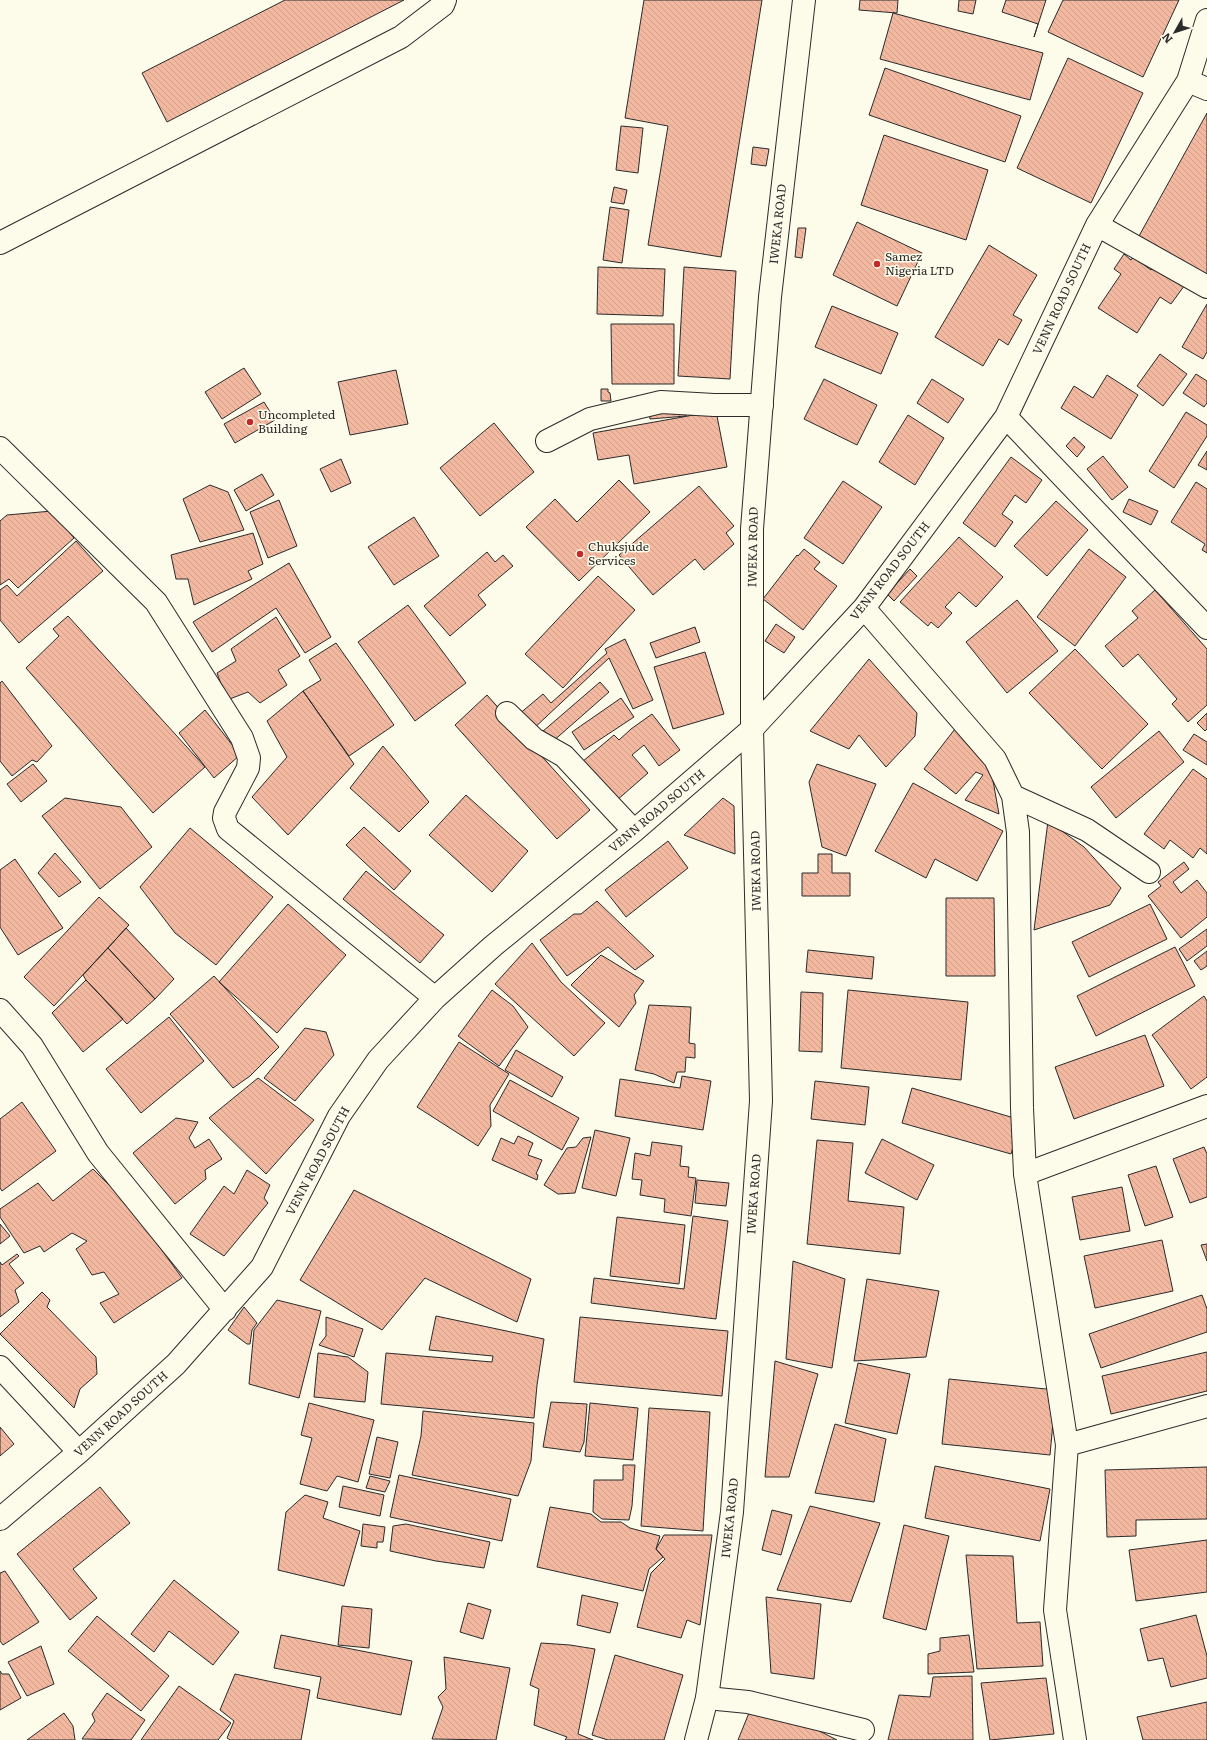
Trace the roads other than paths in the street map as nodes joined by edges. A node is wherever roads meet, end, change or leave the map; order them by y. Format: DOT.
graph roads {
  1 [pos="445,0"];
  2 [pos="804,0"];
  3 [pos="1207,20"];
  4 [pos="1198,85"];
  5 [pos="1097,225"];
  6 [pos="0,243"];
  7 [pos="1207,287"];
  8 [pos="762,405"];
  9 [pos="1006,416"];
  10 [pos="547,441"];
  11 [pos="0,448"];
  12 [pos="864,608"];
  13 [pos="1207,628"];
  14 [pos="507,713"];
  15 [pos="752,729"];
  16 [pos="1013,796"];
  17 [pos="634,831"];
  18 [pos="1149,872"];
  19 [pos="435,998"];
  20 [pos="0,1010"];
  21 [pos="1207,1106"];
  22 [pos="1025,1174"];
  23 [pos="225,1310"];
  24 [pos="0,1367"];
  25 [pos="1207,1406"];
  26 [pos="1067,1445"];
  27 [pos="80,1452"];
  28 [pos="0,1519"];
  29 [pos="707,1698"];
  30 [pos="863,1730"];
  31 [pos="696,1740"];
  32 [pos="1075,1740"];
  1 -- 6 [label="street"];
  2 -- 8 [label="street, IWEKA ROAD"];
  3 -- 4 [label="street, VENN ROAD SOUTH"];
  4 -- 5 [label="street, VENN ROAD SOUTH"];
  5 -- 7 [label="street"];
  5 -- 9 [label="street, VENN ROAD SOUTH"];
  8 -- 10 [label="street"];
  8 -- 15 [label="street, IWEKA ROAD"];
  9 -- 12 [label="street, VENN ROAD SOUTH"];
  9 -- 13 [label="street"];
  11 -- 19 [label="street"];
  12 -- 15 [label="street, VENN ROAD SOUTH"];
  12 -- 16 [label="street"];
  14 -- 17 [label="street"];
  15 -- 17 [label="street, VENN ROAD SOUTH"];
  15 -- 29 [label="street, IWEKA ROAD"];
  16 -- 18 [label="street"];
  16 -- 22 [label="street"];
  17 -- 19 [label="street, VENN ROAD SOUTH"];
  19 -- 23 [label="street, VENN ROAD SOUTH"];
  20 -- 23 [label="street"];
  21 -- 22 [label="street"];
  22 -- 26 [label="street"];
  23 -- 27 [label="street, VENN ROAD SOUTH"];
  24 -- 27 [label="street"];
  25 -- 26 [label="street"];
  26 -- 32 [label="street"];
  27 -- 28 [label="street, VENN ROAD SOUTH"];
  29 -- 30 [label="street"];
  29 -- 31 [label="street, IWEKA ROAD"];
}
